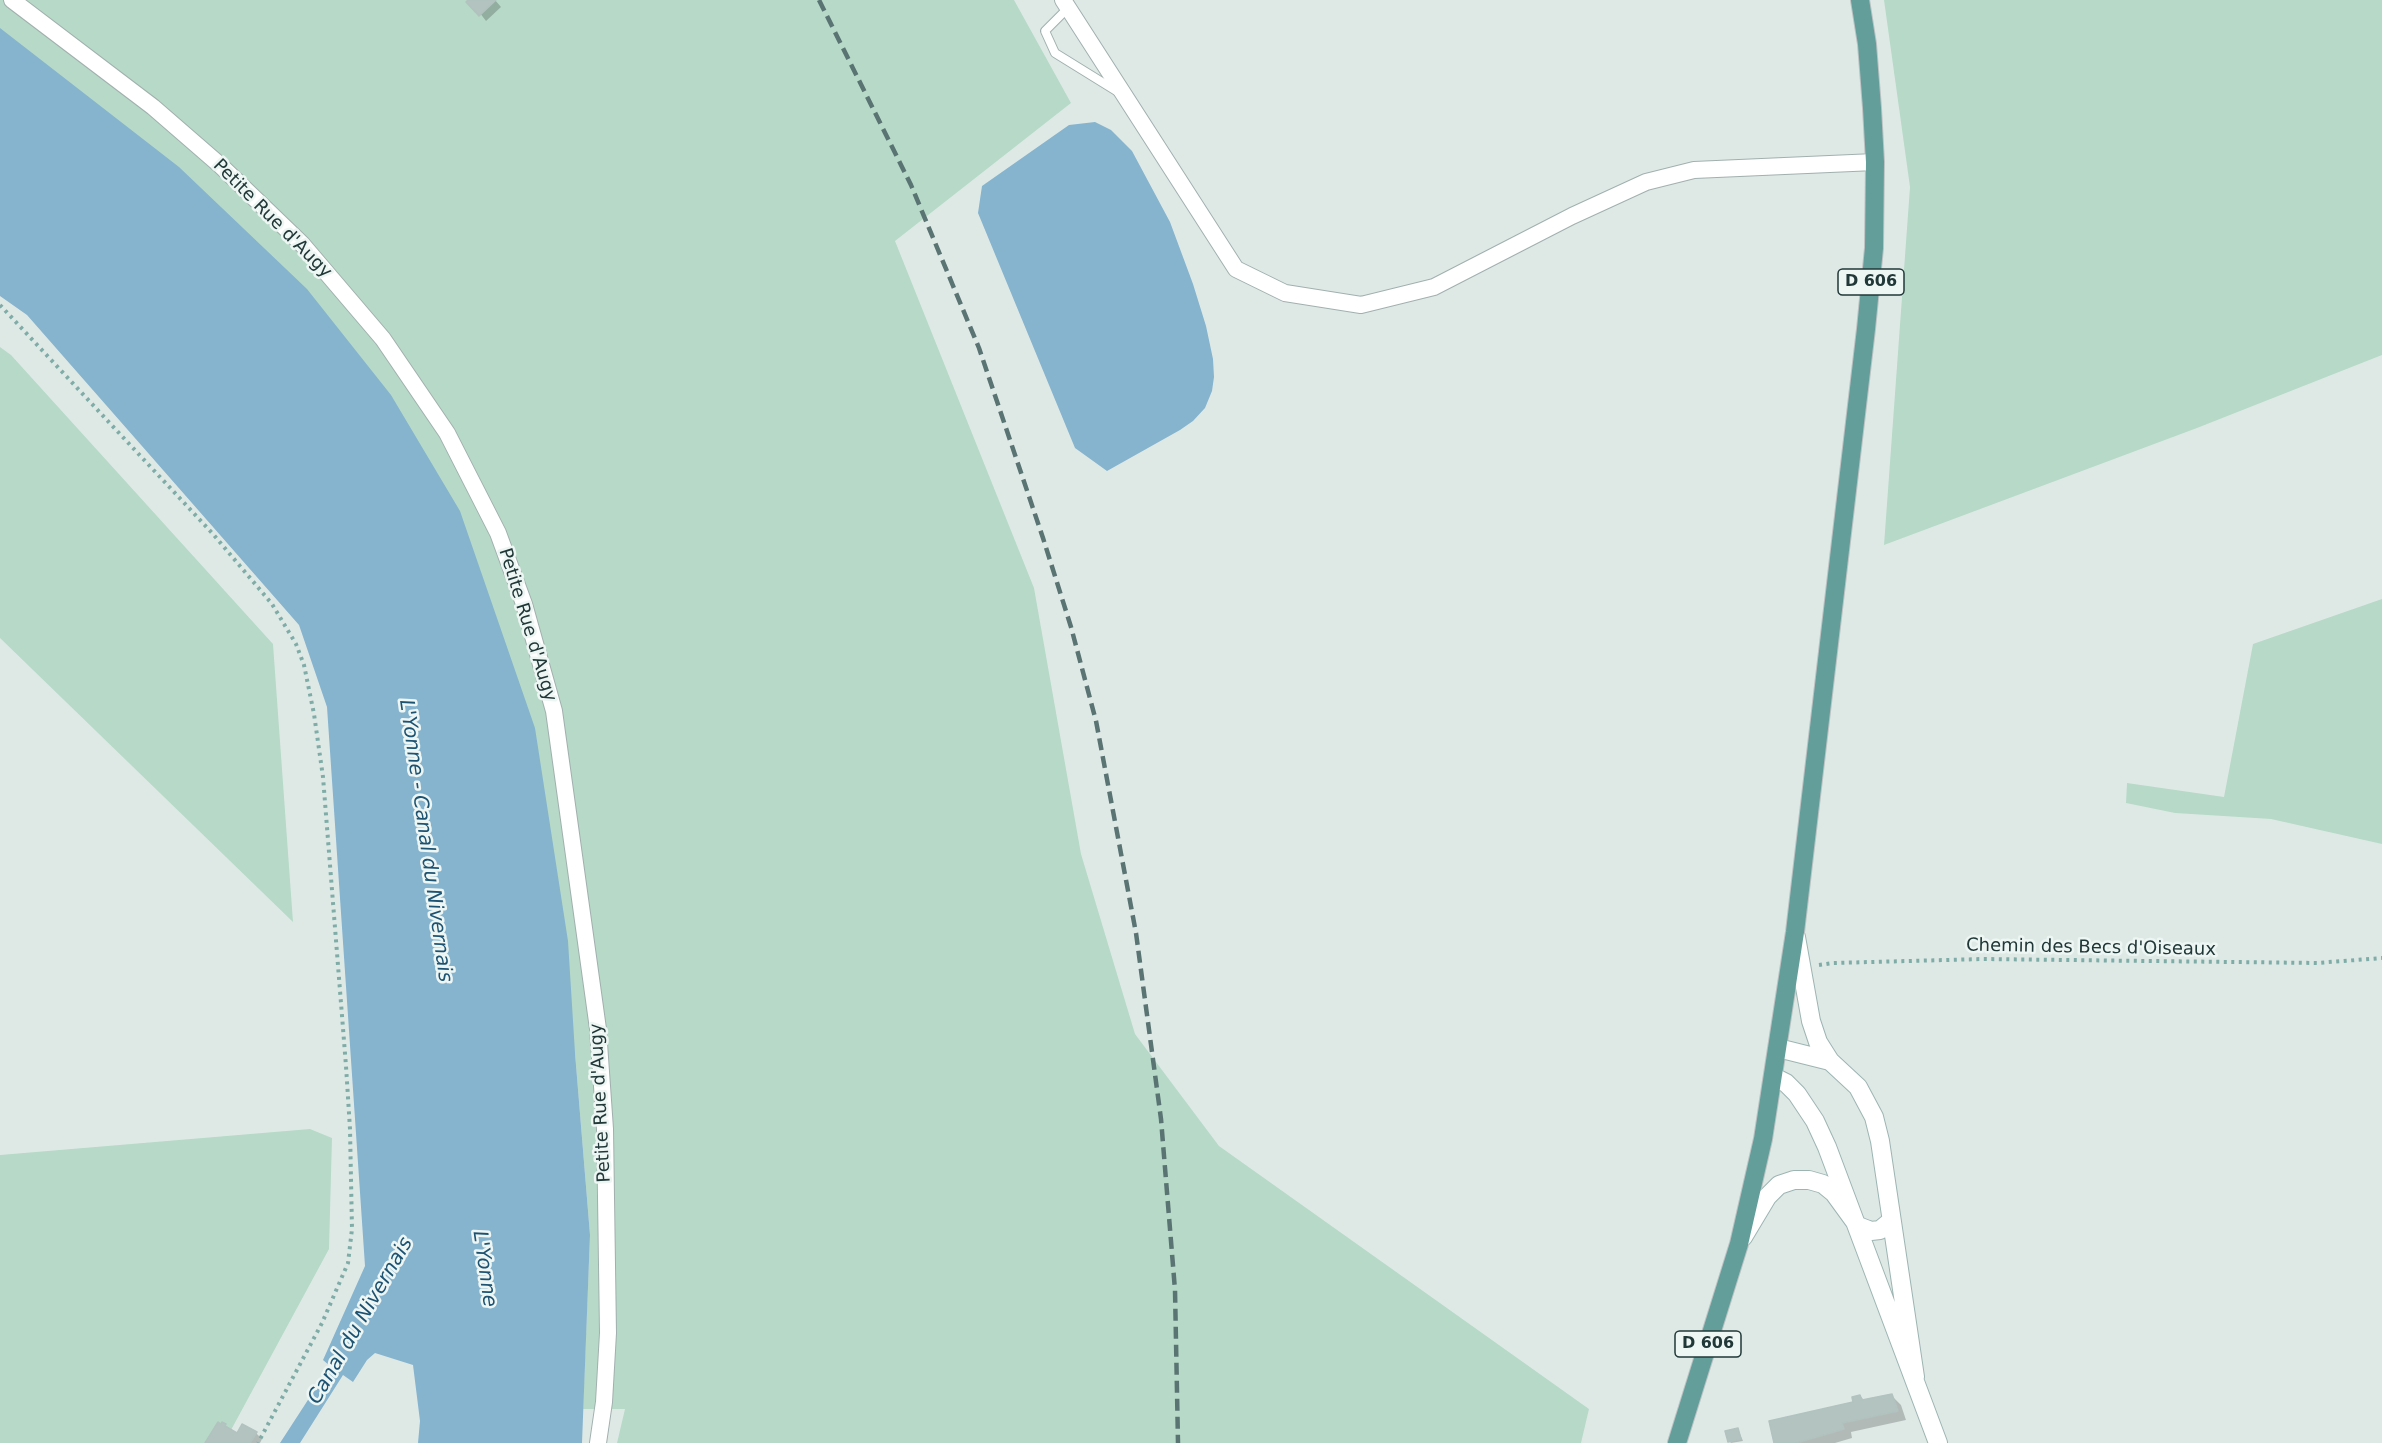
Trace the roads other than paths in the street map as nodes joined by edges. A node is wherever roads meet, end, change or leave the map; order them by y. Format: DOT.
graph roads {
  1 [pos="12,0"];
  2 [pos="1860,0"];
  3 [pos="1065,4"];
  4 [pos="1126,97"];
  5 [pos="1875,162"];
  6 [pos="1795,932"];
  7 [pos="1778,1048"];
  8 [pos="1830,1061"];
  9 [pos="1774,1077"];
  10 [pos="1892,1221"];
  11 [pos="1858,1226"];
  12 [pos="1739,1244"];
  13 [pos="1915,1377"];
  14 [pos="598,1443"];
  15 [pos="1677,1443"];
  16 [pos="1938,1443"];
  1 -- 14 [label="street, Petite Rue d'Augy"];
  2 -- 5 [label="main road, D 606"];
  3 -- 4 [label="street"];
  3 -- 4 [label="lane"];
  4 -- 5 [label="street"];
  5 -- 6 [label="main road, D 606"];
  6 -- 7 [label="main road, D 606"];
  6 -- 8 [label="main road"];
  7 -- 8 [label="main road"];
  7 -- 9 [label="main road, D 606"];
  8 -- 10 [label="main road"];
  9 -- 11 [label="main road"];
  9 -- 12 [label="main road, D 606"];
  10 -- 11 [label="main road"];
  10 -- 13 [label="main road"];
  11 -- 12 [label="main road"];
  11 -- 13 [label="main road"];
  12 -- 15 [label="main road, D 606"];
  13 -- 16 [label="main road"];
}
